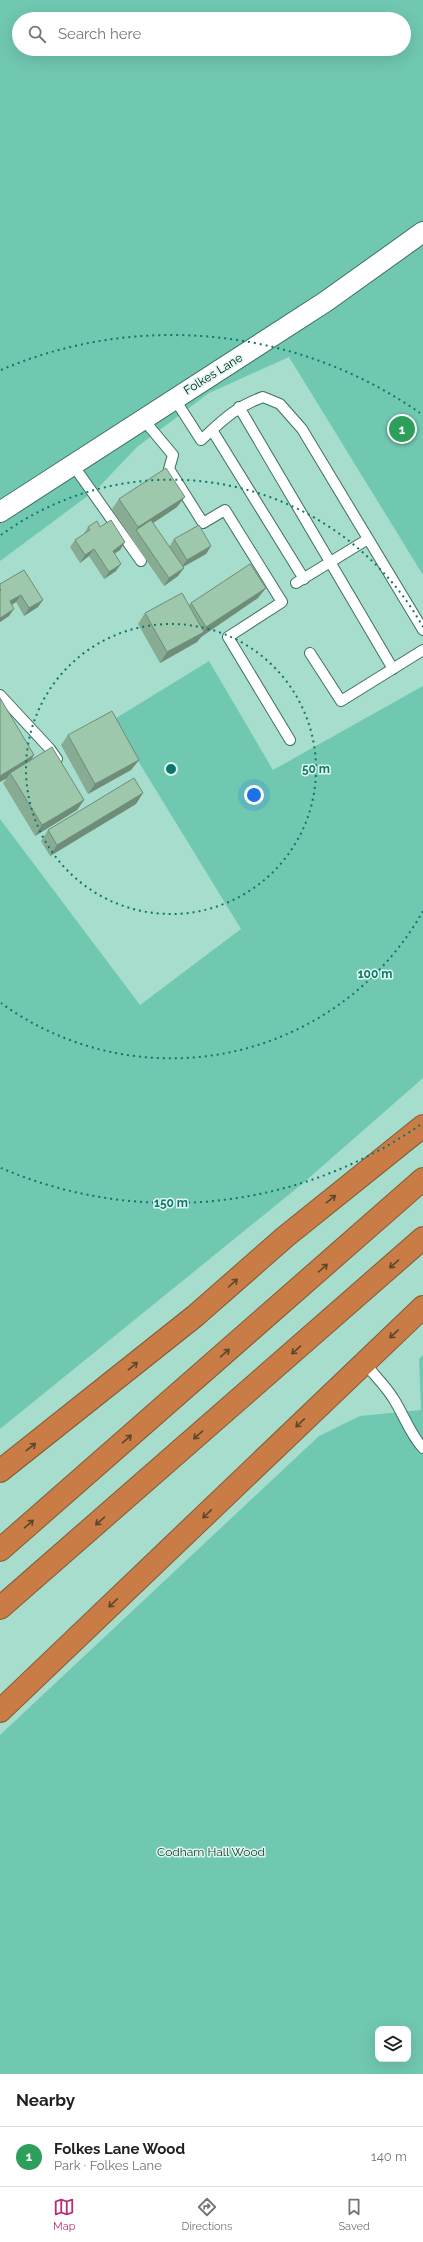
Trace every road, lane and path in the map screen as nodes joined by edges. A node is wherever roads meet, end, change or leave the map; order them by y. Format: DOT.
graph roads {
  1 [pos="423,232"];
  2 [pos="174,398"];
  3 [pos="239,407"];
  4 [pos="143,419"];
  5 [pos="212,430"];
  6 [pos="72,465"];
  7 [pos="0,512"];
  8 [pos="368,539"];
  9 [pos="141,561"];
  10 [pos="330,563"];
  11 [pos="423,630"];
  12 [pos="423,650"];
  13 [pos="310,653"];
  14 [pos="393,669"];
  15 [pos="0,695"];
  16 [pos="290,740"];
  17 [pos="62,767"];
  18 [pos="423,1126"];
  19 [pos="423,1179"];
  20 [pos="423,1238"];
  21 [pos="423,1307"];
  22 [pos="364,1362"];
  23 [pos="423,1448"];
  24 [pos="0,1471"];
  25 [pos="0,1550"];
  26 [pos="0,1608"];
  27 [pos="0,1711"];
  1 -- 2 [label="street, Folkes Lane"];
  2 -- 4 [label="street, Folkes Lane"];
  2 -- 5 [label="lane"];
  3 -- 5 [label="lane"];
  3 -- 8 [label="lane"];
  3 -- 10 [label="lane"];
  4 -- 6 [label="street, Folkes Lane"];
  4 -- 16 [label="lane"];
  5 -- 10 [label="lane"];
  6 -- 7 [label="street, Folkes Lane"];
  6 -- 9 [label="lane"];
  8 -- 10 [label="lane"];
  8 -- 11 [label="lane"];
  10 -- 14 [label="lane"];
  12 -- 14 [label="lane"];
  13 -- 14 [label="lane"];
  15 -- 17 [label="lane"];
  24 -- 18 [label="highway, one-way"];
  25 -- 19 [label="highway, one-way"];
  20 -- 26 [label="highway, one-way"];
  21 -- 22 [label="highway, one-way"];
  22 -- 23 [label="lane"];
  22 -- 27 [label="highway, one-way"];
}
